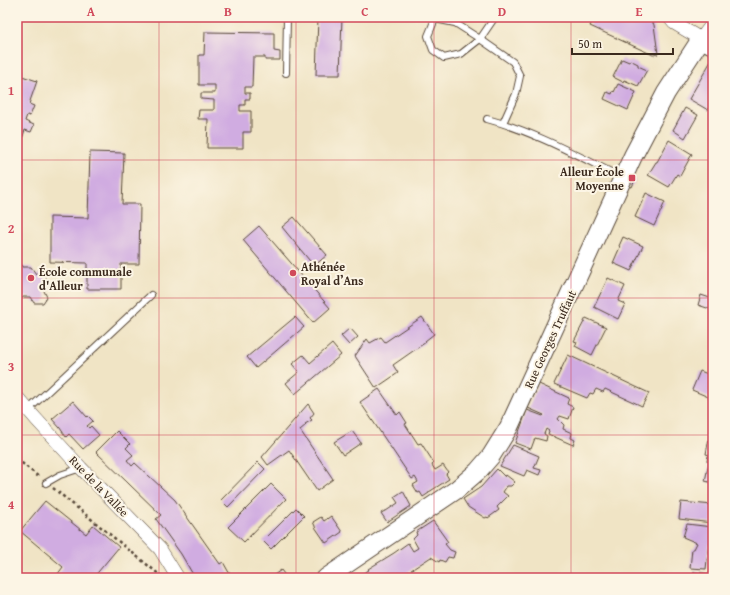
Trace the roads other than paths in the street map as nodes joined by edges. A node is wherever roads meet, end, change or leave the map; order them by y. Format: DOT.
graph roads {
  1 [pos="287,17"];
  2 [pos="495,17"];
  3 [pos="669,17"];
  4 [pos="713,23"];
  5 [pos="480,39"];
  6 [pos="707,42"];
  7 [pos="286,72"];
  8 [pos="487,119"];
  9 [pos="502,123"];
  10 [pos="623,178"];
  11 [pos="150,295"];
  12 [pos="17,397"];
  13 [pos="28,410"];
  14 [pos="81,468"];
  15 [pos="46,483"];
  16 [pos="178,578"];
  17 [pos="326,578"];
  1 -- 7 [label="lane"];
  2 -- 5 [label="lane"];
  3 -- 6 [label="street"];
  4 -- 6 [label="street"];
  5 -- 5 [label="lane"];
  5 -- 9 [label="lane"];
  6 -- 10 [label="street, Rue Georges Truffaut"];
  8 -- 9 [label="lane"];
  9 -- 10 [label="lane"];
  10 -- 17 [label="street, Rue Georges Truffaut"];
  11 -- 13 [label="lane"];
  12 -- 13 [label="street, Rue de la Vallée"];
  13 -- 14 [label="street, Rue de la Vallée"];
  14 -- 15 [label="lane"];
  14 -- 16 [label="street, Rue de la Vallée"];
}
